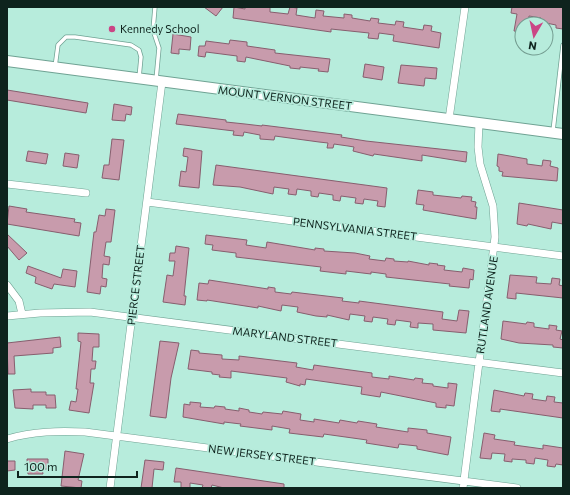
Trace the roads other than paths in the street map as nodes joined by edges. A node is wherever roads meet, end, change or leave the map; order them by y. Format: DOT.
graph roads {
  1 [pos="156,7"];
  2 [pos="465,7"];
  3 [pos="563,45"];
  4 [pos="7,62"];
  5 [pos="55,68"];
  6 [pos="138,79"];
  7 [pos="159,81"];
  8 [pos="449,119"];
  9 [pos="479,123"];
  10 [pos="558,133"];
  11 [pos="7,184"];
  12 [pos="86,193"];
  13 [pos="147,202"];
  14 [pos="494,247"];
  15 [pos="563,256"];
  16 [pos="7,286"];
  17 [pos="22,314"];
  18 [pos="7,316"];
  19 [pos="131,317"];
  20 [pos="479,362"];
  21 [pos="563,373"];
  22 [pos="117,436"];
  23 [pos="7,439"];
  24 [pos="464,485"];
  25 [pos="110,488"];
  26 [pos="518,488"];
  1 -- 7 [label="lane"];
  2 -- 8 [label="street"];
  3 -- 10 [label="lane"];
  4 -- 5 [label="street, MOUNT VERNON STREET"];
  5 -- 6 [label="street, MOUNT VERNON STREET"];
  5 -- 6 [label="lane"];
  6 -- 7 [label="street, MOUNT VERNON STREET"];
  7 -- 8 [label="street, MOUNT VERNON STREET"];
  7 -- 13 [label="street, PIERCE STREET"];
  8 -- 9 [label="street, MOUNT VERNON STREET"];
  9 -- 10 [label="street, MOUNT VERNON STREET"];
  9 -- 14 [label="street, RUTLAND AVENUE"];
  11 -- 12 [label="street"];
  13 -- 14 [label="street, PENNSYLVANIA STREET"];
  13 -- 19 [label="street, PIERCE STREET"];
  14 -- 15 [label="street, PENNSYLVANIA STREET"];
  14 -- 20 [label="street, RUTLAND AVENUE"];
  16 -- 17 [label="street"];
  17 -- 18 [label="street, MARYLAND STREET"];
  17 -- 19 [label="street, MARYLAND STREET"];
  19 -- 20 [label="street, MARYLAND STREET"];
  19 -- 22 [label="street, PIERCE STREET"];
  20 -- 21 [label="street, MARYLAND STREET"];
  20 -- 24 [label="street, RUTLAND AVENUE"];
  22 -- 23 [label="street, NEW JERSEY STREET"];
  22 -- 24 [label="street, NEW JERSEY STREET"];
  22 -- 25 [label="street, PIERCE STREET"];
  24 -- 26 [label="street, NEW JERSEY STREET"];
}
